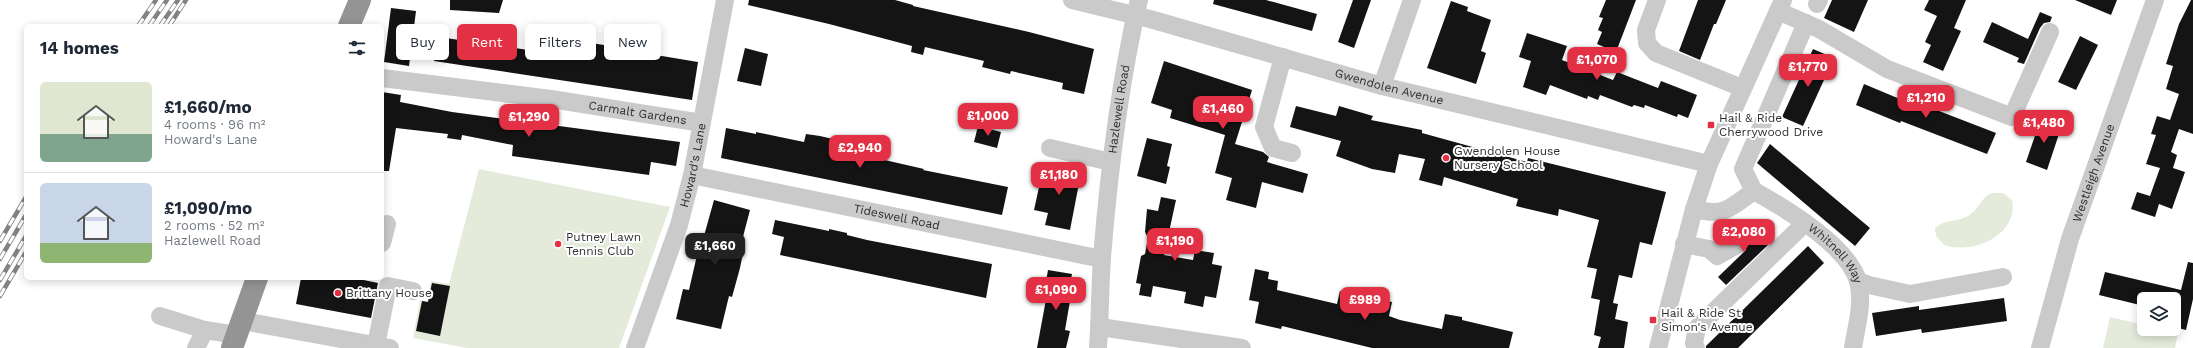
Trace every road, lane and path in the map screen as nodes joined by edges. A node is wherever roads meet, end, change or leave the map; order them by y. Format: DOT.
graph roads {
  1 [pos="360,0"];
  2 [pos="725,0"];
  3 [pos="1072,0"];
  4 [pos="1412,0"];
  5 [pos="1657,0"];
  6 [pos="2155,0"];
  7 [pos="1781,6"];
  8 [pos="1137,8"];
  9 [pos="1806,23"];
  10 [pos="350,24"];
  11 [pos="2050,32"];
  12 [pos="1283,56"];
  13 [pos="384,78"];
  14 [pos="1382,86"];
  15 [pos="1742,88"];
  16 [pos="702,123"];
  17 [pos="1050,148"];
  18 [pos="1292,153"];
  19 [pos="1111,162"];
  20 [pos="1709,164"];
  21 [pos="692,175"];
  22 [pos="1754,191"];
  23 [pos="1694,209"];
  24 [pos="1804,223"];
  25 [pos="387,224"];
  26 [pos="384,235"];
  27 [pos="1684,244"];
  28 [pos="1737,245"];
  29 [pos="1102,259"];
  30 [pos="2003,277"];
  31 [pos="256,280"];
  32 [pos="1858,281"];
  33 [pos="413,291"];
  34 [pos="160,316"];
  35 [pos="1100,326"];
  36 [pos="205,330"];
  37 [pos="238,335"];
  38 [pos="383,347"];
  39 [pos="196,348"];
  40 [pos="635,348"];
  41 [pos="1098,348"];
  42 [pos="1242,348"];
  43 [pos="1658,348"];
  44 [pos="1696,348"];
  45 [pos="1853,348"];
  46 [pos="2040,348"];
  1 -- 10 [label="highway"];
  2 -- 16 [label="street, Howard's Lane"];
  3 -- 8 [label="street, Gwendolen Avenue"];
  4 -- 14 [label="street"];
  5 -- 15 [label="street"];
  6 -- 46 [label="street, Westleigh Avenue"];
  7 -- 9 [label="street"];
  7 -- 15 [label="street"];
  8 -- 12 [label="street, Gwendolen Avenue"];
  8 -- 19 [label="street, Hazlewell Road"];
  9 -- 11 [label="street"];
  9 -- 22 [label="street"];
  12 -- 14 [label="street, Gwendolen Avenue"];
  12 -- 18 [label="street"];
  13 -- 16 [label="street, Carmalt Gardens"];
  14 -- 20 [label="street, Gwendolen Avenue"];
  15 -- 20 [label="street"];
  16 -- 21 [label="street, Howard's Lane"];
  17 -- 19 [label="street"];
  19 -- 29 [label="street, Hazlewell Road"];
  20 -- 23 [label="street"];
  21 -- 29 [label="street, Tideswell Road"];
  21 -- 40 [label="street, Howard's Lane"];
  22 -- 23 [label="street"];
  22 -- 24 [label="street, Whitnell Way"];
  23 -- 27 [label="street"];
  24 -- 32 [label="street, Whitnell Way"];
  24 -- 44 [label="street"];
  25 -- 26 [label="street"];
  27 -- 28 [label="street"];
  27 -- 43 [label="street"];
  29 -- 35 [label="street, Hazlewell Road"];
  30 -- 32 [label="street"];
  31 -- 37 [label="highway"];
  32 -- 45 [label="street, Whitnell Way"];
  33 -- 38 [label="street"];
  34 -- 36 [label="street"];
  35 -- 41 [label="street, Hazlewell Road"];
  35 -- 42 [label="street"];
  36 -- 37 [label="street"];
  36 -- 39 [label="street"];
  37 -- 38 [label="street"];
}
